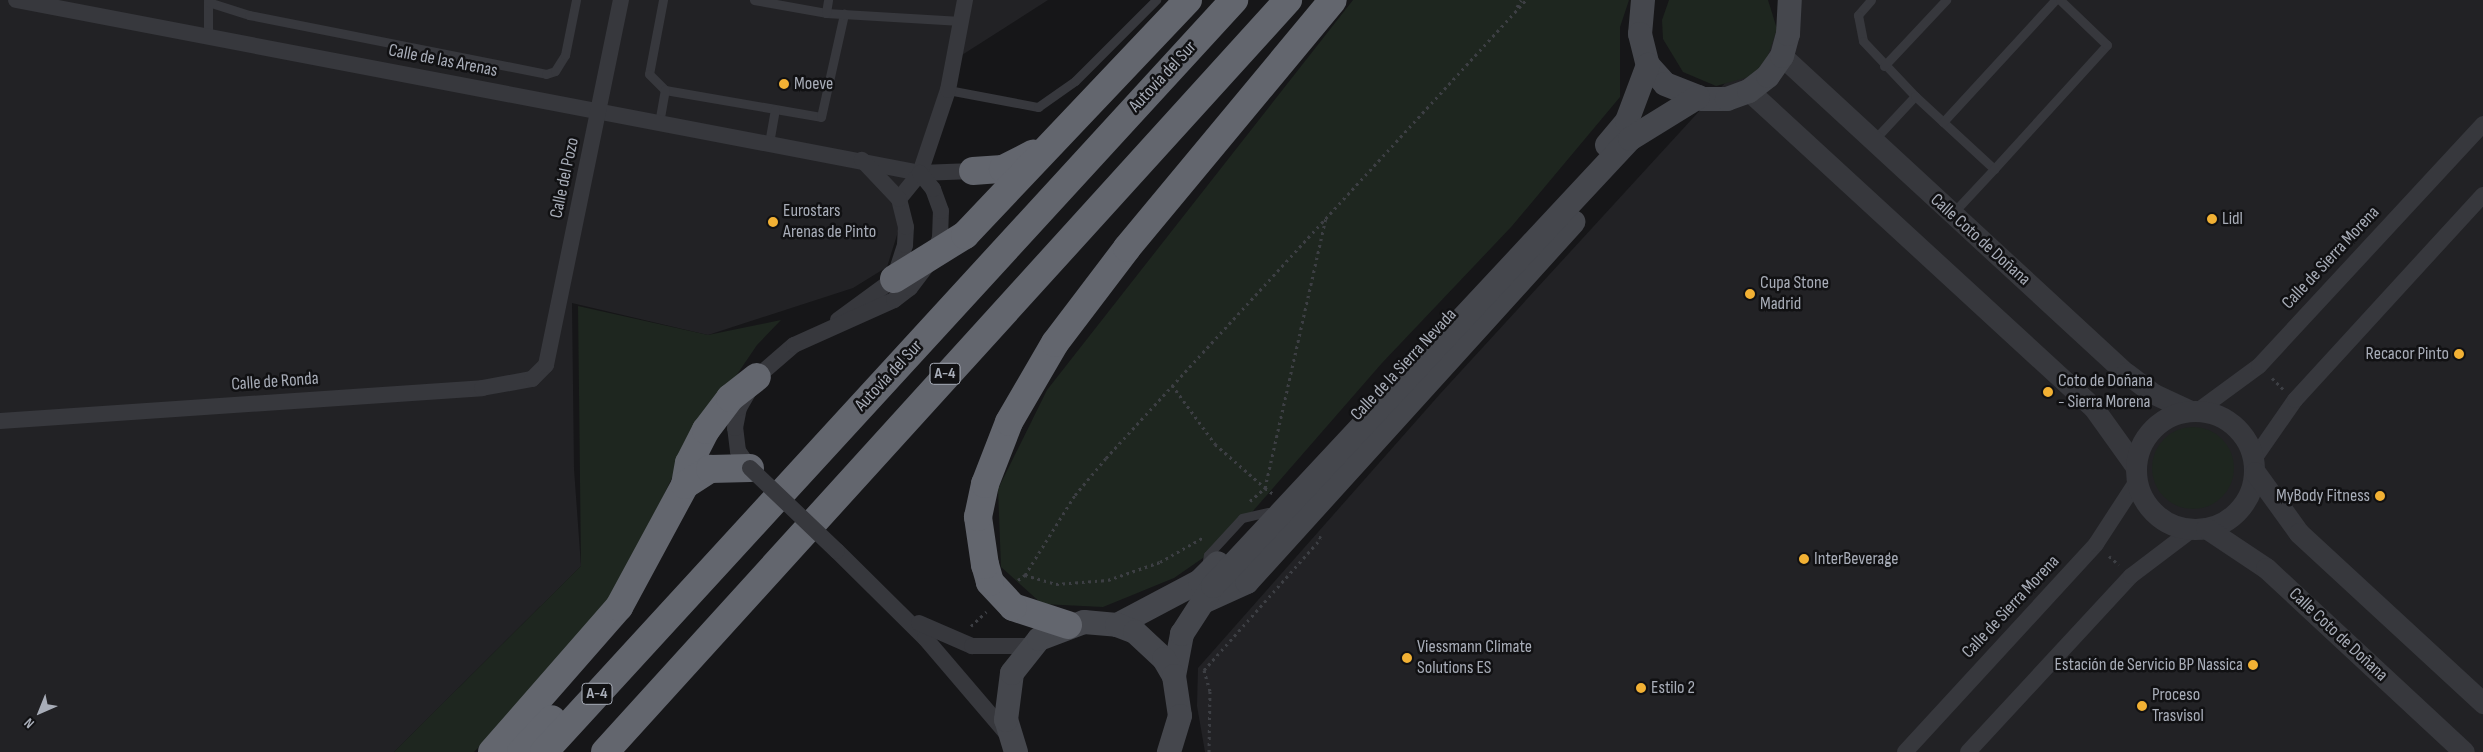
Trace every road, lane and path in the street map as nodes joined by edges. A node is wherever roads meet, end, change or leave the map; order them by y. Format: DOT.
graph roads {
  1 [pos="16,0"];
  2 [pos="576,0"];
  3 [pos="621,0"];
  4 [pos="663,0"];
  5 [pos="754,0"];
  6 [pos="828,0"];
  7 [pos="965,0"];
  8 [pos="1156,0"];
  9 [pos="1188,0"];
  10 [pos="1234,0"];
  11 [pos="1288,0"];
  12 [pos="1333,0"];
  13 [pos="1521,0"];
  14 [pos="1526,0"];
  15 [pos="1644,0"];
  16 [pos="1871,0"];
  17 [pos="1946,0"];
  18 [pos="2055,0"];
  19 [pos="2060,0"];
  20 [pos="208,1"];
  21 [pos="1787,4"];
  22 [pos="1514,12"];
  23 [pos="826,13"];
  24 [pos="844,14"];
  25 [pos="961,21"];
  26 [pos="208,36"];
  27 [pos="1782,56"];
  28 [pos="1648,65"];
  29 [pos="1884,66"];
  30 [pos="665,90"];
  31 [pos="948,90"];
  32 [pos="1749,91"];
  33 [pos="1915,96"];
  34 [pos="1698,97"];
  35 [pos="775,110"];
  36 [pos="600,112"];
  37 [pos="1658,119"];
  38 [pos="1943,122"];
  39 [pos="658,123"];
  40 [pos="2483,124"];
  41 [pos="1873,141"];
  42 [pos="769,144"];
  43 [pos="1049,144"];
  44 [pos="862,160"];
  45 [pos="1994,169"];
  46 [pos="973,171"];
  47 [pos="920,173"];
  48 [pos="2483,195"];
  49 [pos="899,200"];
  50 [pos="1952,215"];
  51 [pos="1326,217"];
  52 [pos="933,258"];
  53 [pos="894,279"];
  54 [pos="821,331"];
  55 [pos="546,365"];
  56 [pos="2259,366"];
  57 [pos="757,377"];
  58 [pos="1172,385"];
  59 [pos="2295,400"];
  60 [pos="2194,410"];
  61 [pos="0,421"];
  62 [pos="2254,466"];
  63 [pos="750,468"];
  64 [pos="2136,474"];
  65 [pos="685,485"];
  66 [pos="1271,500"];
  67 [pos="1244,506"];
  68 [pos="1303,521"];
  69 [pos="2199,529"];
  70 [pos="1209,534"];
  71 [pos="2096,544"];
  72 [pos="1025,575"];
  73 [pos="2131,576"];
  74 [pos="1207,588"];
  75 [pos="999,595"];
  76 [pos="898,610"];
  77 [pos="1116,624"];
  78 [pos="964,625"];
  79 [pos="1068,625"];
  80 [pos="650,636"];
  81 [pos="1031,646"];
  82 [pos="1174,676"];
  83 [pos="2483,703"];
  84 [pos="1013,744"];
  85 [pos="1176,747"];
  86 [pos="492,752"];
  87 [pos="521,752"];
  88 [pos="544,752"];
  89 [pos="605,752"];
  90 [pos="1209,752"];
  91 [pos="1905,752"];
  92 [pos="1968,752"];
  93 [pos="2464,752"];
  1 -- 26 [label="street, Calle de las Arenas"];
  2 -- 20 [label="lane"];
  3 -- 36 [label="street, Calle del Pozo"];
  4 -- 30 [label="lane"];
  5 -- 23 [label="lane"];
  6 -- 23 [label="lane"];
  7 -- 25 [label="street"];
  8 -- 31 [label="lane"];
  9 -- 43 [label="highway"];
  10 -- 80 [label="highway, Autovía del Sur / A-4"];
  11 -- 89 [label="highway, A-4"];
  12 -- 75 [label="highway"];
  13 -- 22 [label="path"];
  14 -- 22 [label="path"];
  15 -- 28 [label="main road"];
  16 -- 29 [label="lane"];
  17 -- 29 [label="lane"];
  18 -- 38 [label="lane"];
  19 -- 45 [label="lane"];
  20 -- 26 [label="lane"];
  21 -- 27 [label="main road"];
  22 -- 51 [label="path"];
  23 -- 24 [label="lane"];
  24 -- 25 [label="lane"];
  24 -- 35 [label="lane"];
  25 -- 31 [label="street"];
  26 -- 36 [label="street, Calle de las Arenas"];
  27 -- 32 [label="main road"];
  27 -- 41 [label="street, Calle Coto de Doñana"];
  28 -- 34 [label="main road"];
  28 -- 66 [label="main road, Calle de la Sierra Nevada"];
  29 -- 33 [label="lane"];
  30 -- 35 [label="lane"];
  30 -- 39 [label="lane"];
  31 -- 47 [label="street"];
  32 -- 34 [label="main road"];
  32 -- 64 [label="street"];
  33 -- 38 [label="lane"];
  33 -- 41 [label="lane"];
  34 -- 37 [label="main road"];
  35 -- 42 [label="lane"];
  36 -- 39 [label="street, Calle de las Arenas"];
  36 -- 55 [label="street, Calle del Pozo"];
  37 -- 68 [label="main road"];
  37 -- 74 [label="main road"];
  38 -- 45 [label="lane"];
  39 -- 42 [label="street, Calle de las Arenas"];
  40 -- 56 [label="street, Calle de Sierra Morena"];
  41 -- 50 [label="street, Calle Coto de Doñana"];
  42 -- 44 [label="street, Calle de las Arenas"];
  43 -- 46 [label="highway"];
  43 -- 52 [label="highway"];
  44 -- 47 [label="street, Calle de las Arenas"];
  44 -- 49 [label="street"];
  45 -- 50 [label="lane"];
  46 -- 47 [label="street, Calle de las Arenas"];
  47 -- 49 [label="street"];
  47 -- 52 [label="street"];
  48 -- 59 [label="street"];
  49 -- 53 [label="street"];
  50 -- 60 [label="street, Calle Coto de Doñana"];
  51 -- 58 [label="path"];
  51 -- 66 [label="path"];
  52 -- 53 [label="highway"];
  52 -- 54 [label="street"];
  53 -- 54 [label="street"];
  54 -- 57 [label="street"];
  55 -- 61 [label="street, Calle de Ronda"];
  56 -- 59 [label="path"];
  56 -- 60 [label="street, Calle de Sierra Morena"];
  57 -- 63 [label="street"];
  57 -- 65 [label="highway"];
  58 -- 66 [label="path"];
  58 -- 72 [label="path"];
  59 -- 62 [label="street"];
  60 -- 62 [label="street"];
  60 -- 64 [label="street"];
  62 -- 69 [label="street"];
  62 -- 83 [label="street"];
  63 -- 65 [label="highway"];
  63 -- 76 [label="street, bridge"];
  64 -- 69 [label="street"];
  64 -- 71 [label="street, Calle de Sierra Morena"];
  65 -- 86 [label="highway"];
  66 -- 67 [label="path"];
  66 -- 74 [label="main road, Calle de la Sierra Nevada"];
  68 -- 74 [label="main road"];
  68 -- 90 [label="path"];
  69 -- 73 [label="street"];
  69 -- 93 [label="street, Calle Coto de Doñana"];
  70 -- 72 [label="path"];
  71 -- 73 [label="path"];
  71 -- 91 [label="street, Calle de Sierra Morena"];
  72 -- 75 [label="path"];
  73 -- 92 [label="street"];
  74 -- 77 [label="main road, Calle de la Sierra Nevada"];
  74 -- 82 [label="main road, Calle de la Sierra Nevada"];
  75 -- 78 [label="path"];
  75 -- 79 [label="highway"];
  76 -- 81 [label="street"];
  76 -- 84 [label="street"];
  77 -- 79 [label="main road"];
  77 -- 82 [label="main road"];
  79 -- 81 [label="main road"];
  80 -- 87 [label="highway"];
  80 -- 88 [label="highway, Autovía del Sur / A-4"];
  81 -- 84 [label="main road"];
  82 -- 85 [label="main road"];
}
